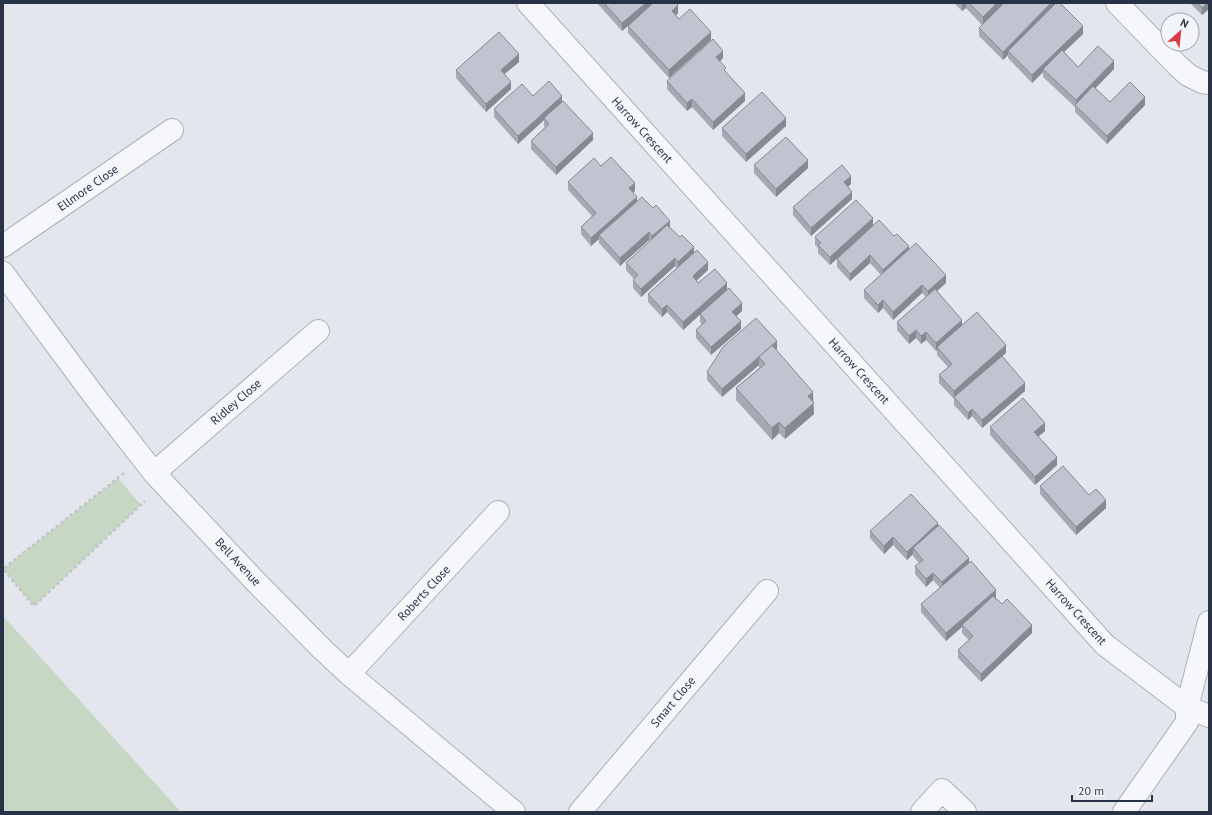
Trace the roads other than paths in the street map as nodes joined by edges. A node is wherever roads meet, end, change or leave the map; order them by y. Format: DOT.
graph roads {
  1 [pos="528,3"];
  2 [pos="1117,3"];
  3 [pos="1209,83"];
  4 [pos="172,130"];
  5 [pos="3,246"];
  6 [pos="3,273"];
  7 [pos="318,331"];
  8 [pos="154,471"];
  9 [pos="498,512"];
  10 [pos="767,592"];
  11 [pos="1209,622"];
  12 [pos="349,674"];
  13 [pos="1187,707"];
  14 [pos="1209,716"];
  15 [pos="514,812"];
  16 [pos="580,812"];
  17 [pos="922,812"];
  18 [pos="965,812"];
  19 [pos="1124,812"];
  1 -- 13 [label="street, Harrow Crescent"];
  2 -- 3 [label="street"];
  4 -- 5 [label="street, Ellmore Close"];
  6 -- 8 [label="street, Bell Avenue"];
  7 -- 8 [label="street, Ridley Close"];
  8 -- 12 [label="street, Bell Avenue"];
  9 -- 12 [label="street, Roberts Close"];
  10 -- 16 [label="street, Smart Close"];
  11 -- 13 [label="street"];
  12 -- 15 [label="street, Bell Avenue"];
  13 -- 14 [label="street, Harrow Crescent"];
  13 -- 19 [label="street"];
  17 -- 18 [label="street"];
}
